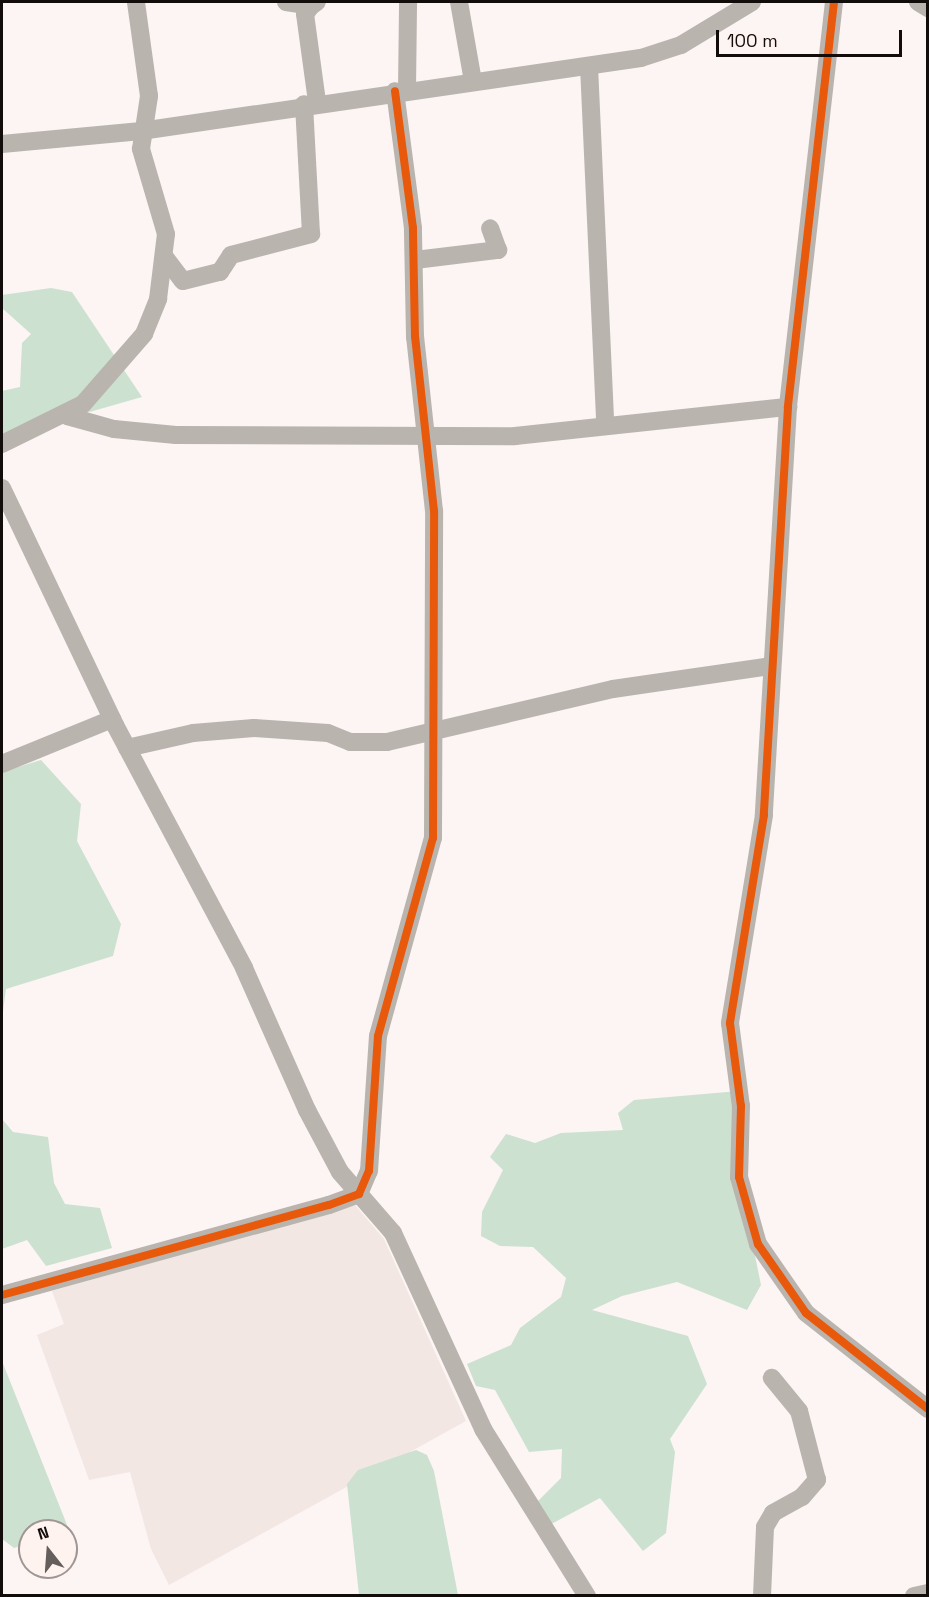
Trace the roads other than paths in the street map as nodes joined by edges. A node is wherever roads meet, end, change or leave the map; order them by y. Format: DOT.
graph roads {
  1 [pos="136,2"];
  2 [pos="286,2"];
  3 [pos="408,2"];
  4 [pos="459,2"];
  5 [pos="752,2"];
  6 [pos="834,2"];
  7 [pos="918,2"];
  8 [pos="314,4"];
  9 [pos="927,8"];
  10 [pos="589,66"];
  11 [pos="473,81"];
  12 [pos="401,90"];
  13 [pos="310,103"];
  14 [pos="141,131"];
  15 [pos="2,144"];
  16 [pos="490,228"];
  17 [pos="163,254"];
  18 [pos="415,260"];
  19 [pos="788,407"];
  20 [pos="67,416"];
  21 [pos="605,424"];
  22 [pos="425,435"];
  23 [pos="2,444"];
  24 [pos="2,488"];
  25 [pos="771,666"];
  26 [pos="112,719"];
  27 [pos="431,731"];
  28 [pos="127,748"];
  29 [pos="2,764"];
  30 [pos="359,1194"];
  31 [pos="2,1295"];
  32 [pos="771,1378"];
  33 [pos="927,1409"];
  34 [pos="927,1593"];
  35 [pos="587,1596"];
  36 [pos="762,1596"];
  37 [pos="914,1596"];
  1 -- 14 [label="street"];
  2 -- 8 [label="street"];
  3 -- 12 [label="street"];
  4 -- 11 [label="street"];
  5 -- 10 [label="street"];
  6 -- 19 [label="street"];
  7 -- 9 [label="street"];
  8 -- 13 [label="street"];
  10 -- 11 [label="street"];
  10 -- 21 [label="street"];
  11 -- 12 [label="street"];
  12 -- 13 [label="street"];
  12 -- 18 [label="street"];
  13 -- 14 [label="street"];
  13 -- 17 [label="street"];
  14 -- 15 [label="street"];
  14 -- 17 [label="street"];
  16 -- 18 [label="street"];
  17 -- 20 [label="street"];
  18 -- 22 [label="street"];
  19 -- 21 [label="street"];
  19 -- 25 [label="street"];
  20 -- 22 [label="street"];
  20 -- 23 [label="street"];
  21 -- 22 [label="street"];
  22 -- 27 [label="street"];
  24 -- 26 [label="street"];
  25 -- 27 [label="street"];
  25 -- 33 [label="street"];
  26 -- 28 [label="street"];
  26 -- 29 [label="street"];
  27 -- 28 [label="street"];
  27 -- 30 [label="street"];
  28 -- 30 [label="street"];
  30 -- 31 [label="street"];
  30 -- 35 [label="street"];
  32 -- 36 [label="street"];
  34 -- 37 [label="street"];
}
